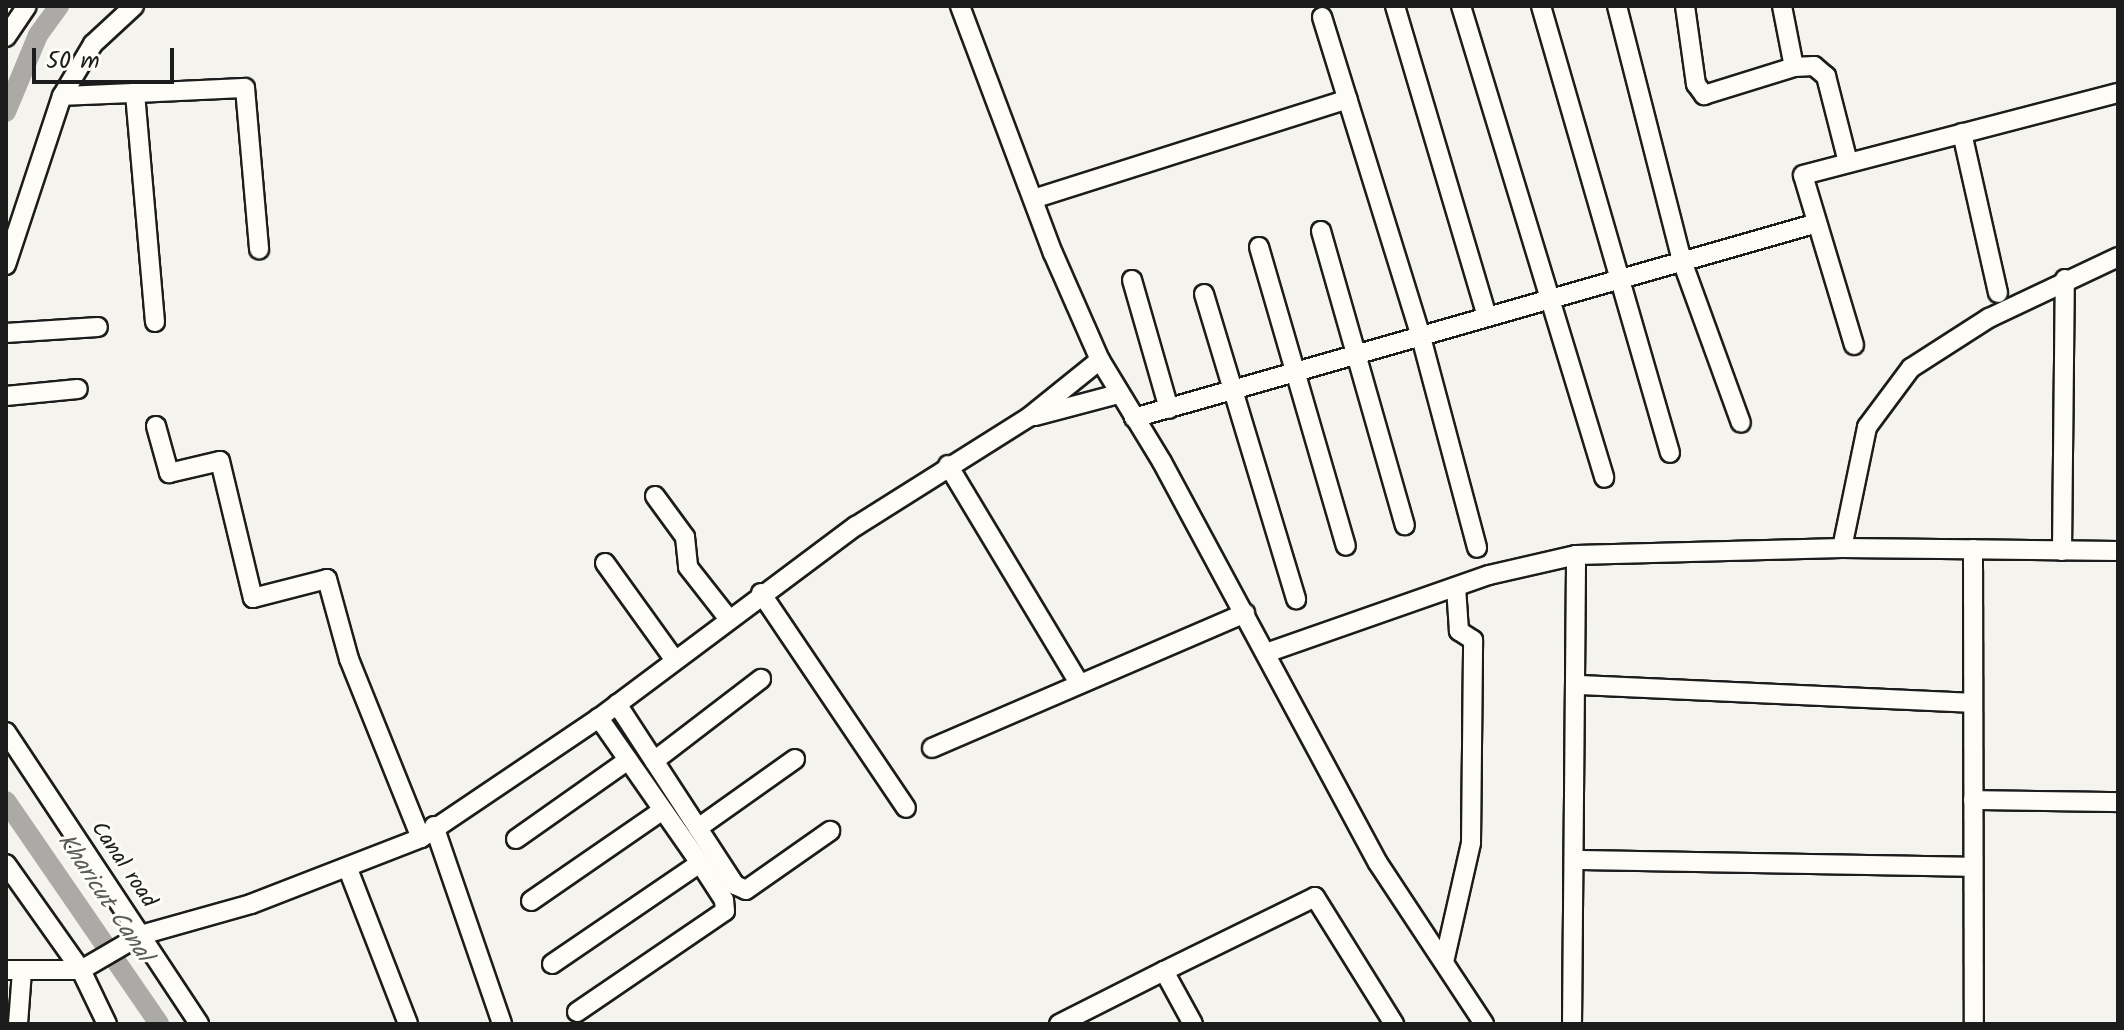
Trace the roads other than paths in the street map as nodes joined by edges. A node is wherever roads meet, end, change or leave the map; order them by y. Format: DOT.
graph roads {
  1 [pos="27,6"];
  2 [pos="134,6"];
  3 [pos="960,6"];
  4 [pos="1395,6"];
  5 [pos="1461,6"];
  6 [pos="1541,6"];
  7 [pos="1617,6"];
  8 [pos="1685,6"];
  9 [pos="1782,6"];
  10 [pos="1322,17"];
  11 [pos="6,37"];
  12 [pos="1794,67"];
  13 [pos="135,93"];
  14 [pos="2118,93"];
  15 [pos="62,96"];
  16 [pos="1348,99"];
  17 [pos="1962,133"];
  18 [pos="1848,162"];
  19 [pos="1033,199"];
  20 [pos="1817,223"];
  21 [pos="1321,231"];
  22 [pos="1259,247"];
  23 [pos="259,249"];
  24 [pos="2118,257"];
  25 [pos="1682,261"];
  26 [pos="6,265"];
  27 [pos="1619,279"];
  28 [pos="2065,279"];
  29 [pos="1132,280"];
  30 [pos="1998,293"];
  31 [pos="1204,294"];
  32 [pos="1551,298"];
  33 [pos="1487,317"];
  34 [pos="155,322"];
  35 [pos="98,327"];
  36 [pos="6,333"];
  37 [pos="1421,337"];
  38 [pos="1854,345"];
  39 [pos="1358,354"];
  40 [pos="1100,360"];
  41 [pos="1295,371"];
  42 [pos="78,389"];
  43 [pos="1232,390"];
  44 [pos="1118,394"];
  45 [pos="6,396"];
  46 [pos="1169,409"];
  47 [pos="1029,417"];
  48 [pos="1134,418"];
  49 [pos="1741,423"];
  50 [pos="156,426"];
  51 [pos="1670,453"];
  52 [pos="948,465"];
  53 [pos="1604,478"];
  54 [pos="655,496"];
  55 [pos="1405,525"];
  56 [pos="1346,546"];
  57 [pos="1477,548"];
  58 [pos="1842,548"];
  59 [pos="1973,549"];
  60 [pos="2062,551"];
  61 [pos="2118,551"];
  62 [pos="1576,555"];
  63 [pos="605,563"];
  64 [pos="1456,587"];
  65 [pos="761,593"];
  66 [pos="1296,599"];
  67 [pos="1245,613"];
  68 [pos="728,618"];
  69 [pos="1266,653"];
  70 [pos="674,659"];
  71 [pos="761,679"];
  72 [pos="1079,683"];
  73 [pos="1578,685"];
  74 [pos="1972,703"];
  75 [pos="617,704"];
  76 [pos="599,718"];
  77 [pos="6,732"];
  78 [pos="932,748"];
  79 [pos="795,759"];
  80 [pos="628,760"];
  81 [pos="654,761"];
  82 [pos="1973,800"];
  83 [pos="2118,802"];
  84 [pos="906,808"];
  85 [pos="663,810"];
  86 [pos="698,828"];
  87 [pos="830,831"];
  88 [pos="427,832"];
  89 [pos="516,839"];
  90 [pos="1576,860"];
  91 [pos="700,863"];
  92 [pos="6,864"];
  93 [pos="1973,867"];
  94 [pos="348,869"];
  95 [pos="531,901"];
  96 [pos="134,940"];
  97 [pos="1444,962"];
  98 [pos="552,964"];
  99 [pos="14,971"];
  100 [pos="1164,971"];
  101 [pos="84,978"];
  102 [pos="577,1012"];
  103 [pos="18,1024"];
  104 [pos="107,1024"];
  105 [pos="199,1024"];
  106 [pos="408,1024"];
  107 [pos="502,1024"];
  108 [pos="1059,1024"];
  109 [pos="1193,1024"];
  110 [pos="1394,1024"];
  111 [pos="1484,1024"];
  112 [pos="1572,1024"];
  113 [pos="1974,1024"];
  1 -- 11 [label="street"];
  2 -- 15 [label="street"];
  3 -- 19 [label="street"];
  4 -- 33 [label="street"];
  5 -- 32 [label="street"];
  6 -- 27 [label="street"];
  7 -- 25 [label="street"];
  8 -- 12 [label="street"];
  9 -- 12 [label="street"];
  10 -- 16 [label="street"];
  12 -- 18 [label="street"];
  13 -- 15 [label="street"];
  13 -- 23 [label="street"];
  13 -- 34 [label="street"];
  14 -- 17 [label="street"];
  15 -- 26 [label="street"];
  16 -- 19 [label="street"];
  16 -- 37 [label="street"];
  17 -- 18 [label="street"];
  17 -- 30 [label="street"];
  18 -- 20 [label="street"];
  19 -- 40 [label="street"];
  20 -- 25 [label="street"];
  20 -- 38 [label="street"];
  21 -- 39 [label="street"];
  22 -- 41 [label="street"];
  24 -- 28 [label="street"];
  25 -- 27 [label="street"];
  25 -- 49 [label="street"];
  27 -- 32 [label="street"];
  27 -- 51 [label="street"];
  28 -- 58 [label="street"];
  28 -- 60 [label="street"];
  29 -- 46 [label="street"];
  31 -- 43 [label="street"];
  32 -- 33 [label="street"];
  32 -- 53 [label="street"];
  33 -- 37 [label="street"];
  35 -- 36 [label="street"];
  37 -- 39 [label="street"];
  37 -- 57 [label="street"];
  39 -- 41 [label="street"];
  39 -- 55 [label="street"];
  40 -- 44 [label="street"];
  40 -- 47 [label="street"];
  41 -- 43 [label="street"];
  41 -- 56 [label="street"];
  42 -- 45 [label="street"];
  43 -- 46 [label="street"];
  43 -- 66 [label="street"];
  44 -- 47 [label="street"];
  44 -- 48 [label="street"];
  46 -- 48 [label="street"];
  47 -- 52 [label="street"];
  48 -- 67 [label="street"];
  50 -- 88 [label="street"];
  52 -- 65 [label="street"];
  52 -- 72 [label="street"];
  54 -- 68 [label="street"];
  58 -- 59 [label="street"];
  58 -- 62 [label="street"];
  59 -- 60 [label="street"];
  59 -- 74 [label="street"];
  60 -- 61 [label="street"];
  62 -- 64 [label="street"];
  62 -- 73 [label="street"];
  63 -- 70 [label="street"];
  64 -- 69 [label="street"];
  64 -- 97 [label="street"];
  65 -- 68 [label="street"];
  65 -- 84 [label="street"];
  67 -- 69 [label="street"];
  67 -- 72 [label="street"];
  68 -- 70 [label="street"];
  69 -- 97 [label="street"];
  70 -- 75 [label="street"];
  71 -- 81 [label="street"];
  72 -- 78 [label="street"];
  73 -- 74 [label="street"];
  73 -- 90 [label="street"];
  74 -- 82 [label="street"];
  75 -- 76 [label="street"];
  75 -- 81 [label="street"];
  76 -- 80 [label="street"];
  76 -- 88 [label="street"];
  77 -- 96 [label="street, Canal road"];
  79 -- 86 [label="street"];
  80 -- 85 [label="street"];
  80 -- 89 [label="street"];
  81 -- 86 [label="street"];
  82 -- 83 [label="street"];
  82 -- 93 [label="street"];
  85 -- 91 [label="street"];
  85 -- 95 [label="street"];
  86 -- 87 [label="street"];
  88 -- 94 [label="street"];
  88 -- 107 [label="street"];
  90 -- 93 [label="street"];
  90 -- 112 [label="street"];
  91 -- 98 [label="street"];
  91 -- 102 [label="street"];
  92 -- 101 [label="street"];
  93 -- 113 [label="street"];
  94 -- 96 [label="street"];
  94 -- 106 [label="street"];
  96 -- 101 [label="street"];
  96 -- 105 [label="street, Canal road"];
  97 -- 111 [label="street"];
  99 -- 101 [label="street"];
  99 -- 103 [label="street"];
  100 -- 108 [label="street"];
  100 -- 109 [label="street"];
  100 -- 110 [label="street"];
  101 -- 104 [label="street"];
}
